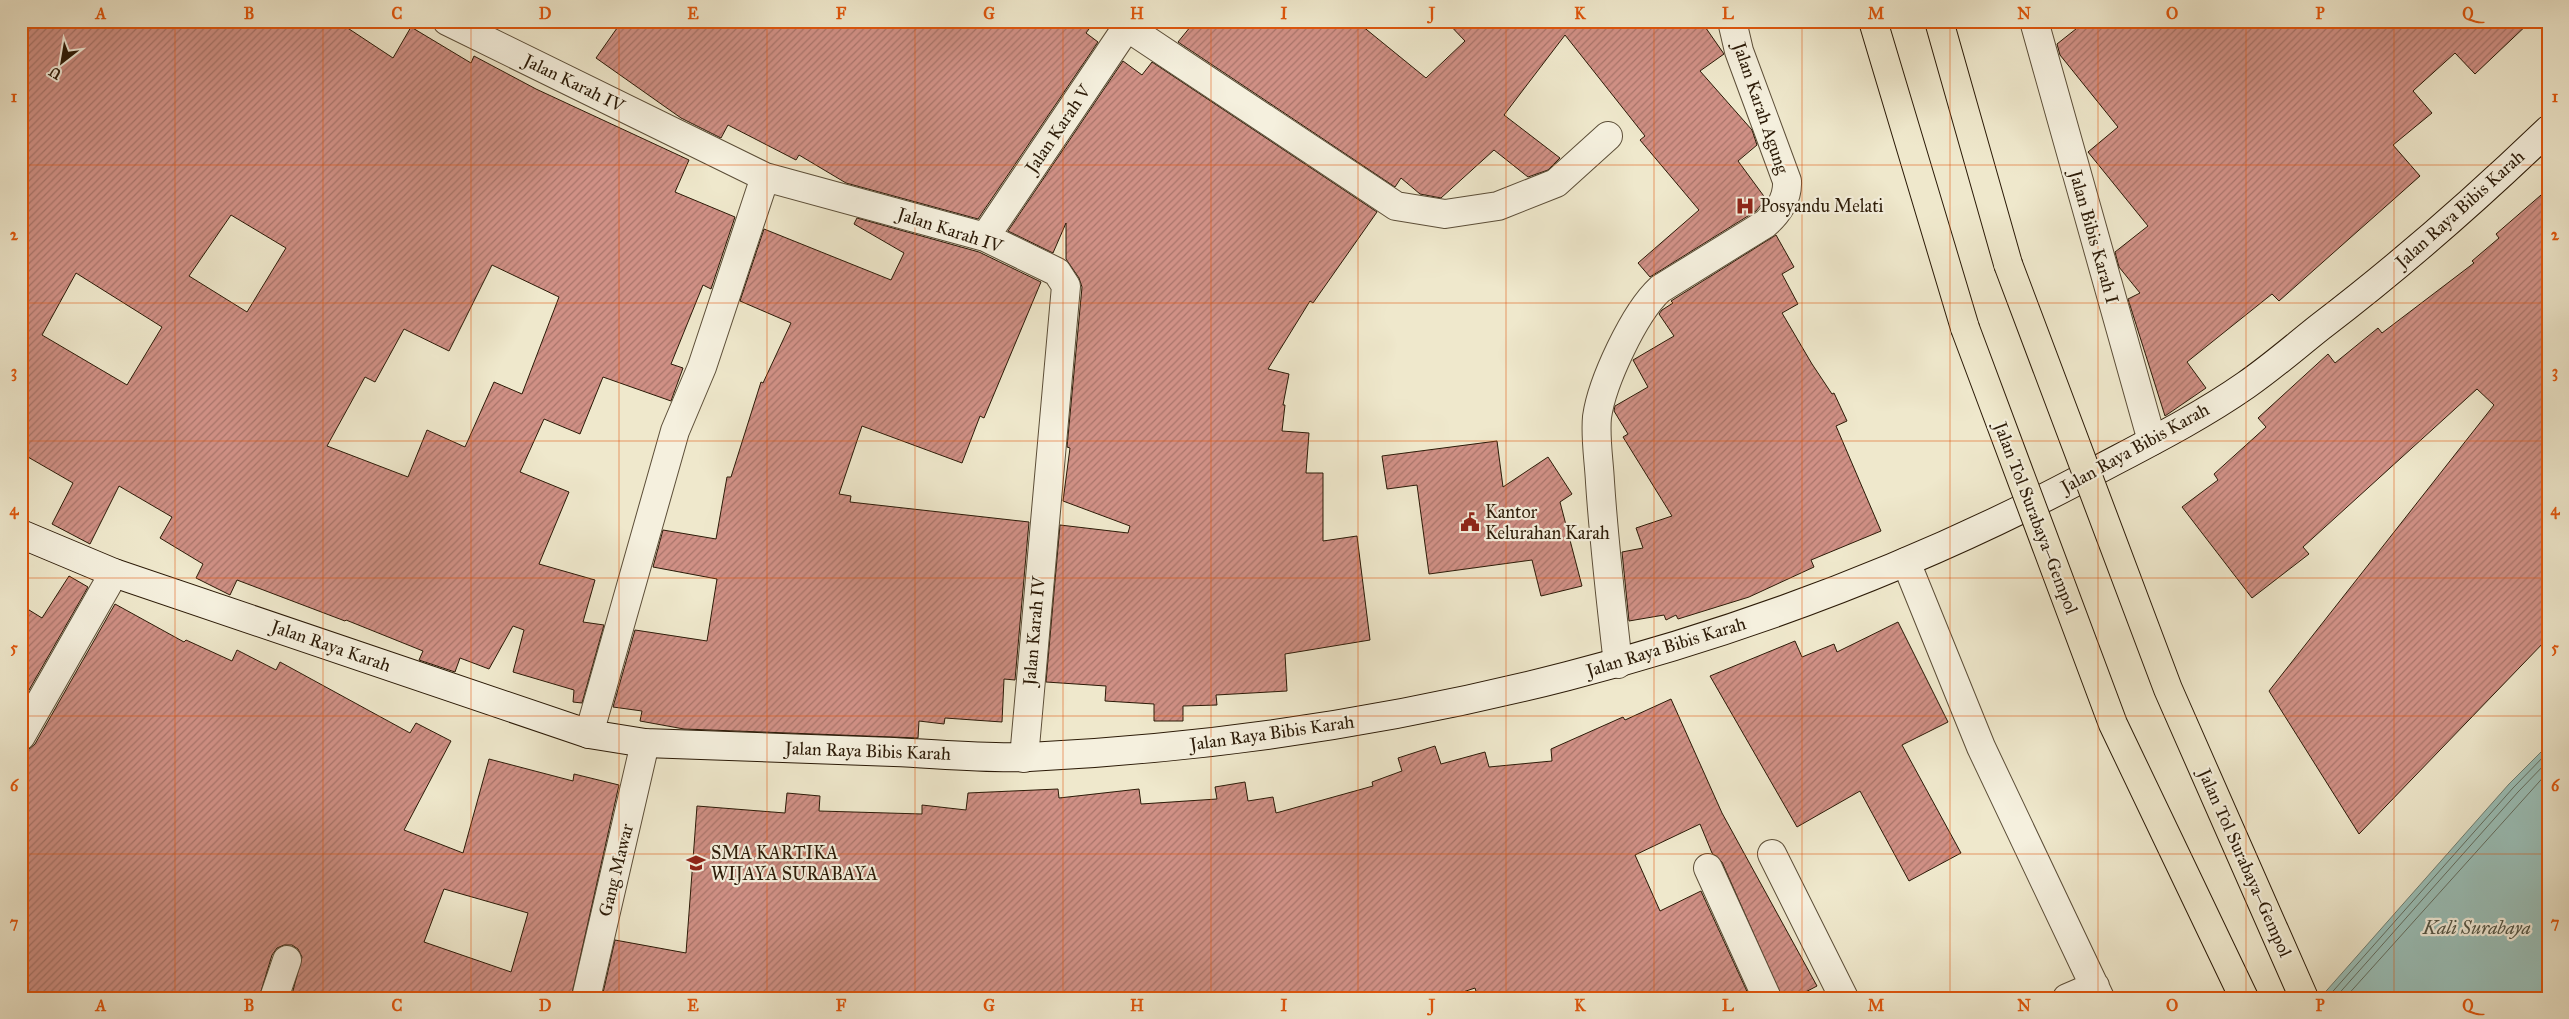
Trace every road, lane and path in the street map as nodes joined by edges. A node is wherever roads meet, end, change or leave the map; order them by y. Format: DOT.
graph roads {
  1 [pos="447,21"];
  2 [pos="1732,21"];
  3 [pos="1873,21"];
  4 [pos="1939,21"];
  5 [pos="1128,24"];
  6 [pos="2040,25"];
  7 [pos="2548,130"];
  8 [pos="1608,136"];
  9 [pos="765,177"];
  10 [pos="985,237"];
  11 [pos="2152,441"];
  12 [pos="21,534"];
  13 [pos="1906,562"];
  14 [pos="114,573"];
  15 [pos="1618,664"];
  16 [pos="589,734"];
  17 [pos="21,736"];
  18 [pos="645,743"];
  19 [pos="1024,758"];
  20 [pos="1772,854"];
  21 [pos="1708,868"];
  22 [pos="287,960"];
  23 [pos="2098,992"];
  24 [pos="274,998"];
  25 [pos="586,998"];
  26 [pos="1767,998"];
  27 [pos="1844,998"];
  28 [pos="2067,998"];
  29 [pos="2244,998"];
  30 [pos="2304,998"];
  1 -- 9 [label="street, Jalan Karah IV"];
  2 -- 15 [label="street, Jalan Karah Agung"];
  3 -- 29 [label="highway, Jalan Tol Surabaya–Gempol, bridge"];
  4 -- 30 [label="highway, Jalan Tol Surabaya–Gempol, bridge"];
  5 -- 8 [label="street"];
  5 -- 10 [label="street, Jalan Karah V"];
  6 -- 11 [label="street, Jalan Bibis Karah I"];
  7 -- 11 [label="street, Jalan Raya Bibis Karah"];
  9 -- 10 [label="street, Jalan Karah IV"];
  9 -- 16 [label="street"];
  10 -- 19 [label="street, Jalan Karah IV"];
  11 -- 13 [label="street, Jalan Raya Bibis Karah"];
  12 -- 14 [label="street, Jalan Raya Karah"];
  13 -- 15 [label="street, Jalan Raya Bibis Karah"];
  13 -- 23 [label="street"];
  14 -- 16 [label="street, Jalan Raya Karah"];
  14 -- 17 [label="street"];
  15 -- 19 [label="street, Jalan Raya Bibis Karah"];
  16 -- 18 [label="street, Jalan Raya Karah"];
  18 -- 19 [label="street, Jalan Raya Bibis Karah"];
  18 -- 25 [label="street, Gang Mawar"];
  20 -- 27 [label="street"];
  21 -- 26 [label="street"];
  22 -- 24 [label="street"];
  23 -- 28 [label="street"];
}
